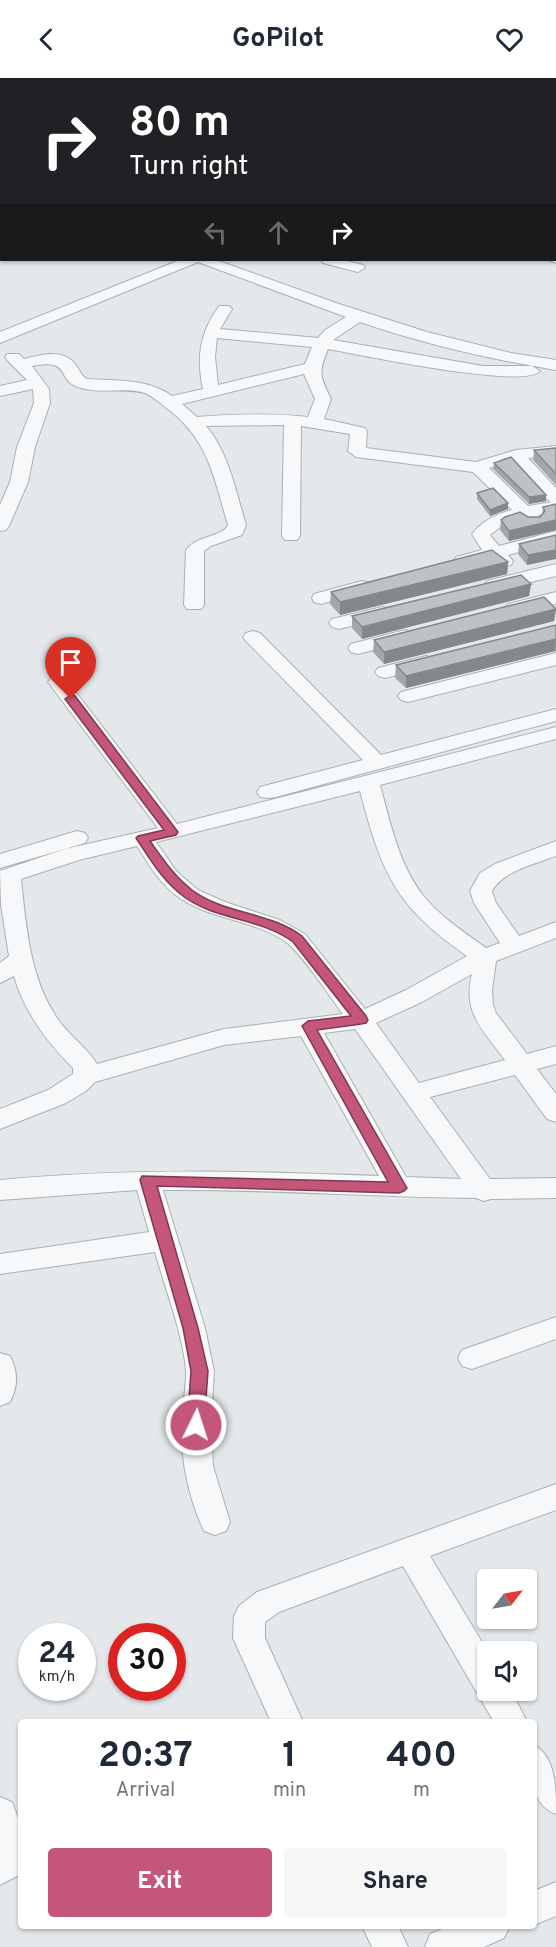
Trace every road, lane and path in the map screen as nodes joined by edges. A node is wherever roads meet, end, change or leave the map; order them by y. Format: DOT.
graph roads {
  1 [pos="190,261"];
  2 [pos="207,261"];
  3 [pos="332,261"];
  4 [pos="358,268"];
  5 [pos="224,309"];
  6 [pos="359,316"];
  7 [pos="210,333"];
  8 [pos="0,338"];
  9 [pos="322,343"];
  10 [pos="0,345"];
  11 [pos="20,364"];
  12 [pos="312,367"];
  13 [pos="556,367"];
  14 [pos="38,383"];
  15 [pos="211,390"];
  16 [pos="0,391"];
  17 [pos="168,402"];
  18 [pos="293,419"];
  19 [pos="194,422"];
  20 [pos="315,422"];
  21 [pos="556,452"];
  22 [pos="516,456"];
  23 [pos="478,467"];
  24 [pos="556,498"];
  25 [pos="556,507"];
  26 [pos="525,513"];
  27 [pos="0,526"];
  28 [pos="291,536"];
  29 [pos="554,539"];
  30 [pos="495,552"];
  31 [pos="440,567"];
  32 [pos="556,570"];
  33 [pos="521,578"];
  34 [pos="375,584"];
  35 [pos="476,590"];
  36 [pos="321,598"];
  37 [pos="553,603"];
  38 [pos="194,605"];
  39 [pos="396,609"];
  40 [pos="501,612"];
  41 [pos="339,623"];
  42 [pos="424,631"];
  43 [pos="253,637"];
  44 [pos="358,648"];
  45 [pos="442,658"];
  46 [pos="556,659"];
  47 [pos="385,672"];
  48 [pos="58,682"];
  49 [pos="408,696"];
  50 [pos="556,715"];
  51 [pos="556,733"];
  52 [pos="373,773"];
  53 [pos="167,825"];
  54 [pos="143,838"];
  55 [pos="556,848"];
  56 [pos="3,872"];
  57 [pos="556,930"];
  58 [pos="513,945"];
  59 [pos="484,957"];
  60 [pos="19,960"];
  61 [pos="0,975"];
  62 [pos="361,1020"];
  63 [pos="308,1026"];
  64 [pos="556,1055"];
  65 [pos="521,1065"];
  66 [pos="86,1076"];
  67 [pos="414,1093"];
  68 [pos="556,1113"];
  69 [pos="0,1120"];
  70 [pos="147,1180"];
  71 [pos="399,1188"];
  72 [pos="556,1188"];
  73 [pos="0,1190"];
  74 [pos="484,1191"];
  75 [pos="165,1240"];
  76 [pos="0,1264"];
  77 [pos="556,1328"];
  78 [pos="472,1358"];
  79 [pos="0,1364"];
  80 [pos="0,1394"];
  81 [pos="556,1497"];
  82 [pos="215,1521"];
  83 [pos="410,1550"];
  84 [pos="477,1663"];
  85 [pos="499,1701"];
  86 [pos="286,1719"];
  87 [pos="509,1719"];
  88 [pos="537,1766"];
  89 [pos="556,1798"];
  90 [pos="0,1813"];
  91 [pos="0,1868"];
  92 [pos="556,1899"];
  93 [pos="537,1907"];
  94 [pos="381,1929"];
  95 [pos="485,1929"];
  96 [pos="390,1947"];
  97 [pos="443,1947"];
  1 -- 8 [label="street"];
  2 -- 6 [label="street"];
  3 -- 4 [label="street"];
  5 -- 7 [label="street"];
  6 -- 9 [label="street"];
  6 -- 13 [label="street"];
  7 -- 9 [label="street"];
  7 -- 15 [label="street"];
  9 -- 12 [label="street"];
  9 -- 13 [label="street"];
  10 -- 11 [label="street"];
  11 -- 14 [label="street"];
  11 -- 17 [label="street"];
  12 -- 15 [label="street"];
  12 -- 20 [label="street"];
  14 -- 16 [label="street"];
  14 -- 27 [label="street"];
  15 -- 17 [label="street"];
  17 -- 19 [label="street"];
  18 -- 19 [label="street"];
  18 -- 20 [label="street"];
  18 -- 28 [label="street"];
  19 -- 38 [label="street"];
  20 -- 23 [label="street"];
  21 -- 22 [label="street"];
  22 -- 23 [label="street"];
  22 -- 24 [label="street"];
  23 -- 26 [label="street"];
  25 -- 26 [label="street"];
  26 -- 29 [label="street"];
  26 -- 30 [label="street"];
  29 -- 30 [label="street"];
  30 -- 31 [label="street"];
  30 -- 33 [label="street"];
  32 -- 33 [label="street"];
  33 -- 35 [label="street"];
  33 -- 37 [label="street"];
  34 -- 36 [label="street"];
  37 -- 40 [label="street"];
  39 -- 41 [label="street"];
  42 -- 44 [label="street"];
  43 -- 52 [label="street"];
  45 -- 47 [label="street"];
  46 -- 49 [label="street"];
  48 -- 53 [label="street"];
  50 -- 52 [label="street"];
  51 -- 52 [label="street"];
  52 -- 53 [label="street"];
  52 -- 59 [label="street"];
  53 -- 54 [label="street"];
  53 -- 56 [label="street"];
  54 -- 56 [label="street"];
  54 -- 62 [label="street"];
  55 -- 58 [label="street"];
  56 -- 60 [label="street"];
  57 -- 58 [label="street"];
  58 -- 59 [label="street"];
  59 -- 62 [label="street"];
  59 -- 65 [label="street"];
  60 -- 61 [label="street"];
  60 -- 66 [label="street"];
  62 -- 63 [label="street"];
  62 -- 67 [label="street"];
  63 -- 66 [label="street"];
  63 -- 71 [label="street"];
  64 -- 65 [label="street"];
  65 -- 67 [label="street"];
  65 -- 68 [label="street"];
  66 -- 69 [label="street"];
  67 -- 74 [label="street"];
  70 -- 71 [label="street"];
  70 -- 73 [label="street"];
  70 -- 75 [label="street"];
  71 -- 74 [label="street"];
  72 -- 74 [label="street"];
  75 -- 76 [label="street"];
  75 -- 82 [label="street"];
  77 -- 78 [label="street"];
  79 -- 80 [label="street"];
  81 -- 83 [label="street"];
  83 -- 84 [label="street"];
  83 -- 86 [label="street"];
  85 -- 87 [label="street"];
  88 -- 89 [label="street"];
  90 -- 91 [label="street"];
  92 -- 93 [label="street"];
  94 -- 96 [label="street"];
  95 -- 97 [label="street"];
}
